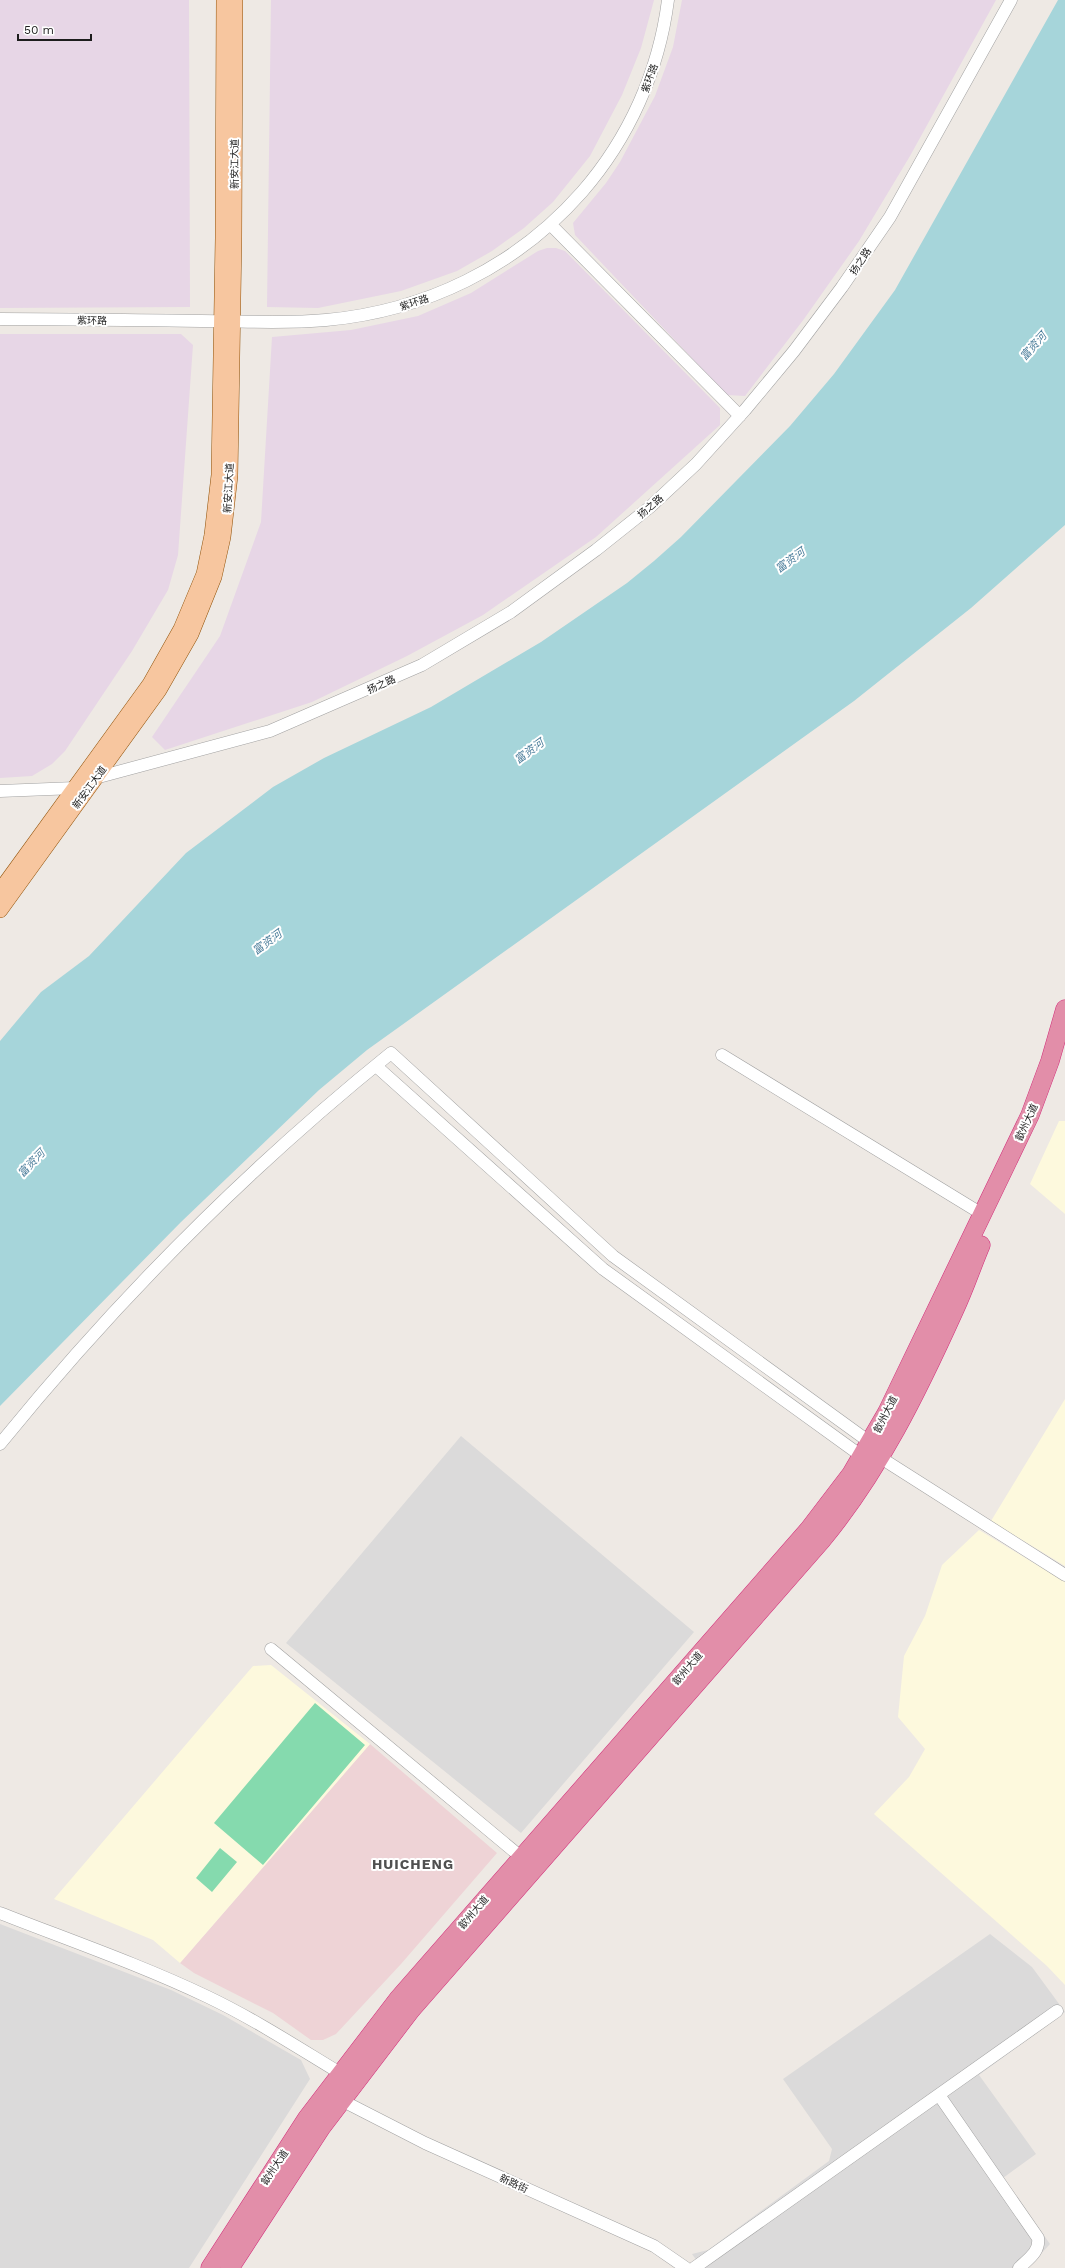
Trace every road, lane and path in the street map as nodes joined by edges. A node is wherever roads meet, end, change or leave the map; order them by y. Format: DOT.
graph roads {
  1 [pos="224,0"];
  2 [pos="235,0"];
  3 [pos="668,0"];
  4 [pos="1011,0"];
  5 [pos="550,224"];
  6 [pos="0,319"];
  7 [pos="226,321"];
  8 [pos="740,416"];
  9 [pos="95,778"];
  10 [pos="75,788"];
  11 [pos="0,791"];
  12 [pos="0,891"];
  13 [pos="0,910"];
  14 [pos="1065,1009"];
  15 [pos="1065,1052"];
  16 [pos="722,1055"];
  17 [pos="376,1066"];
  18 [pos="982,1214"];
  19 [pos="0,1444"];
  20 [pos="875,1455"];
  21 [pos="1065,1575"];
  22 [pos="271,1649"];
  23 [pos="521,1857"];
  24 [pos="0,1913"];
  25 [pos="1057,2011"];
  26 [pos="340,2073"];
  27 [pos="939,2095"];
  28 [pos="341,2100"];
  29 [pos="210,2268"];
  30 [pos="230,2268"];
  31 [pos="686,2268"];
  32 [pos="694,2268"];
  33 [pos="1019,2268"];
  1 -- 7 [label="main road, 新安江大道"];
  2 -- 7 [label="main road, 新安江大道"];
  3 -- 5 [label="street, 紫环路"];
  4 -- 8 [label="street, 扬之路"];
  5 -- 7 [label="street, 紫环路"];
  5 -- 8 [label="street"];
  6 -- 7 [label="street, 紫环路"];
  7 -- 9 [label="main road, 新安江大道"];
  7 -- 10 [label="main road, 新安江大道"];
  8 -- 9 [label="street, 扬之路"];
  9 -- 13 [label="main road, 新安江大道"];
  10 -- 11 [label="street"];
  10 -- 12 [label="main road, 新安江大道"];
  14 -- 18 [label="highway, 歙州大道"];
  15 -- 20 [label="highway, 歙州大道"];
  16 -- 18 [label="street"];
  17 -- 19 [label="street"];
  17 -- 20 [label="street"];
  17 -- 20 [label="street"];
  18 -- 20 [label="highway, 歙州大道"];
  20 -- 21 [label="street"];
  20 -- 23 [label="highway, 歙州大道"];
  20 -- 28 [label="highway, 歙州大道"];
  22 -- 23 [label="street"];
  23 -- 26 [label="highway, 歙州大道"];
  24 -- 26 [label="street"];
  25 -- 27 [label="street"];
  26 -- 29 [label="highway, 歙州大道"];
  27 -- 32 [label="street"];
  27 -- 33 [label="street"];
  28 -- 30 [label="highway, 歙州大道"];
  28 -- 31 [label="street, 新路街"];
}
